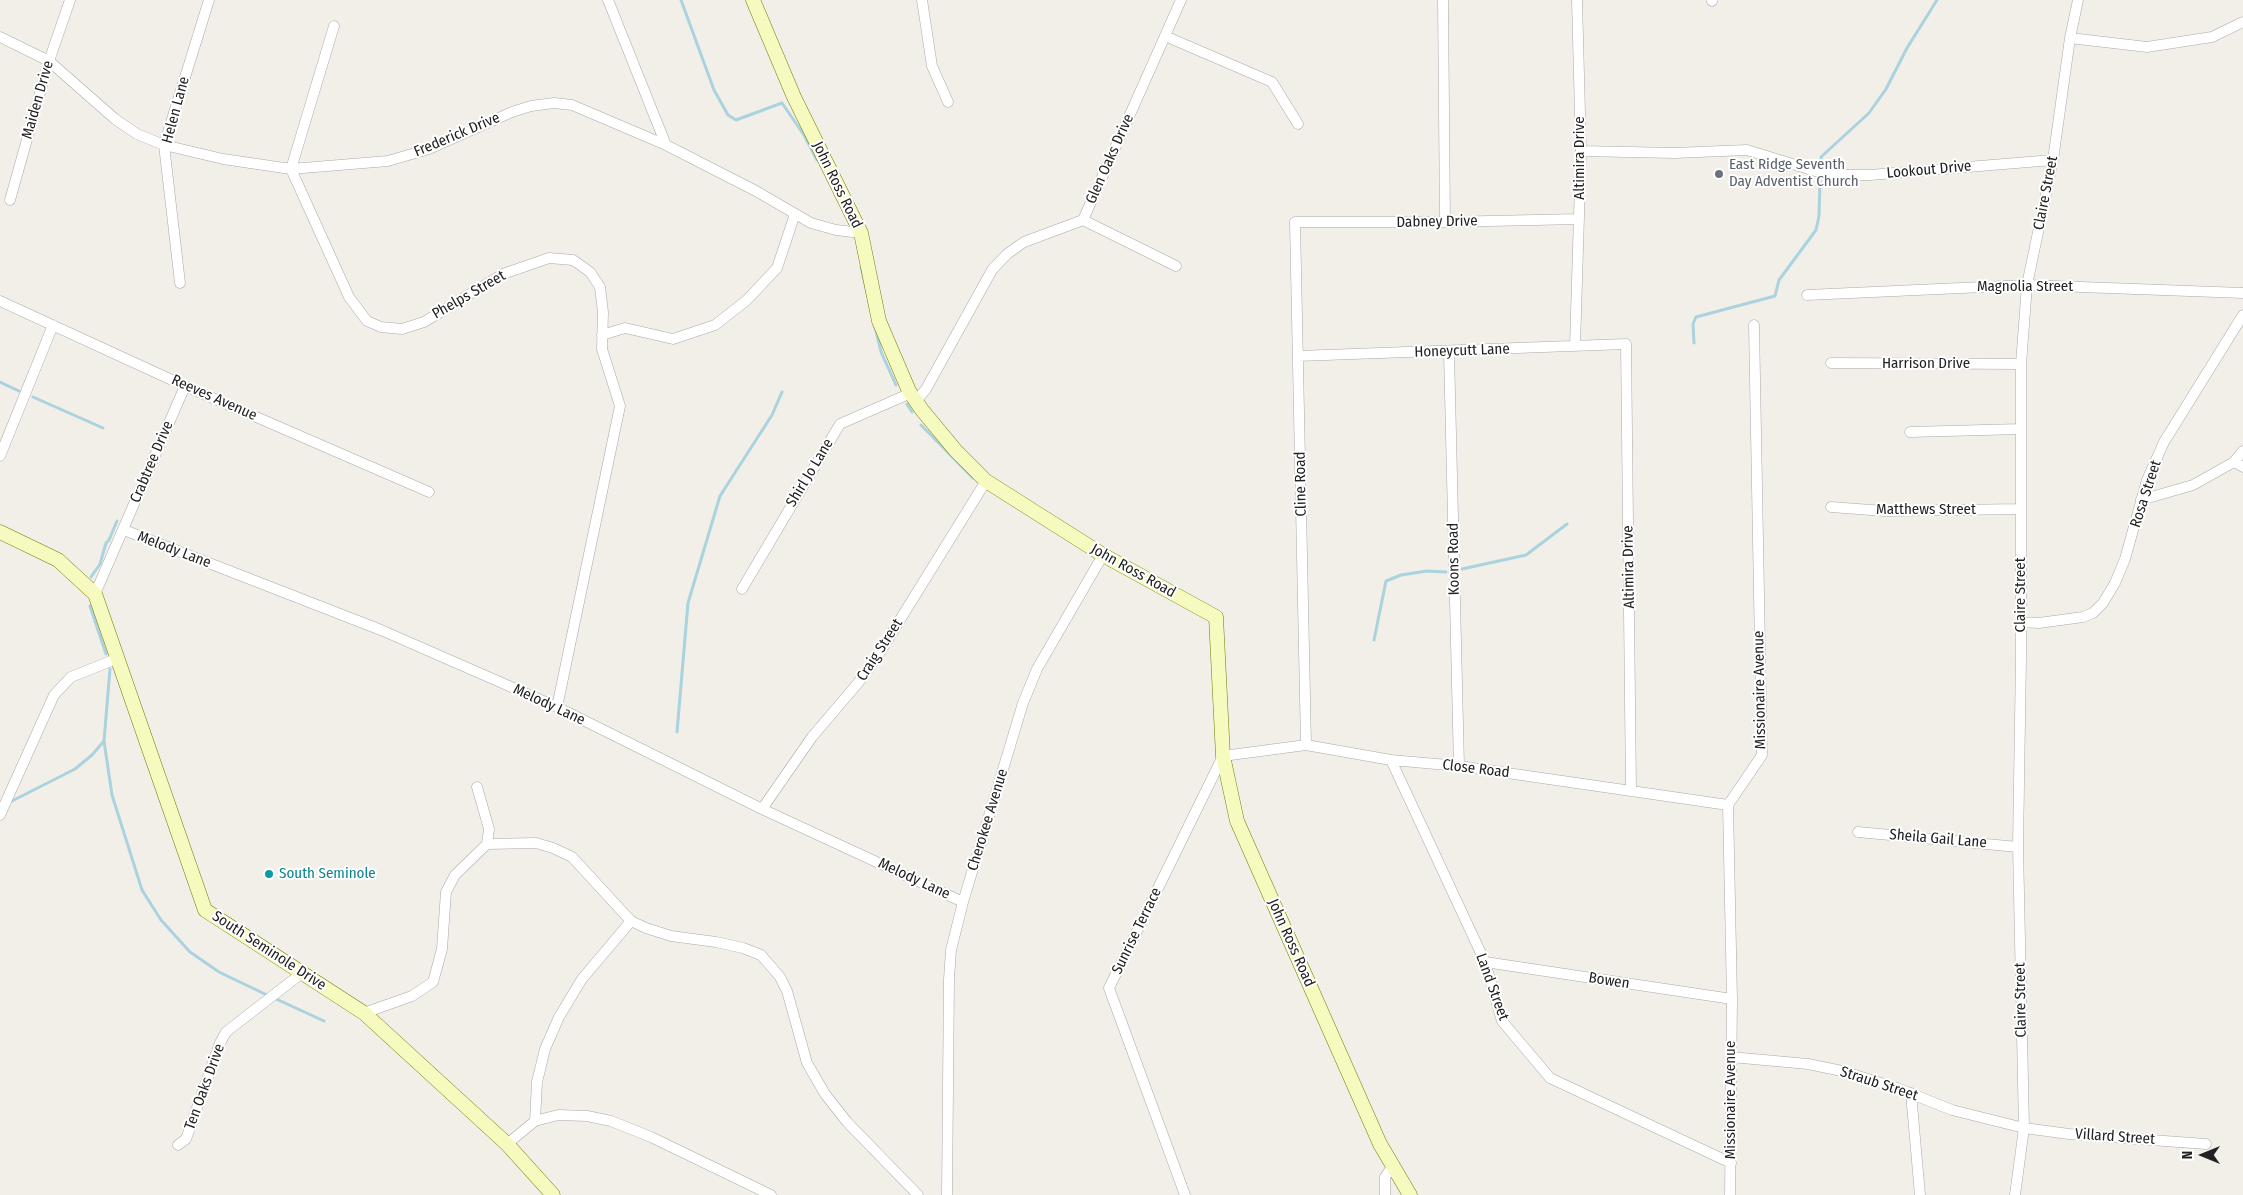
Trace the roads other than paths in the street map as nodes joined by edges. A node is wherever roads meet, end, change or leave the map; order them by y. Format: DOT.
graph roads {
  1 [pos="70,0"];
  2 [pos="209,0"];
  3 [pos="608,0"];
  4 [pos="753,0"];
  5 [pos="922,0"];
  6 [pos="1181,0"];
  7 [pos="1443,0"];
  8 [pos="1577,0"];
  9 [pos="2078,0"];
  10 [pos="2243,22"];
  11 [pos="334,26"];
  12 [pos="0,36"];
  13 [pos="1165,36"];
  14 [pos="2070,38"];
  15 [pos="49,61"];
  16 [pos="948,102"];
  17 [pos="1298,124"];
  18 [pos="164,144"];
  19 [pos="666,146"];
  20 [pos="1581,150"];
  21 [pos="2053,160"];
  22 [pos="291,169"];
  23 [pos="10,200"];
  24 [pos="795,214"];
  25 [pos="1579,219"];
  26 [pos="1083,220"];
  27 [pos="1295,222"];
  28 [pos="1445,222"];
  29 [pos="861,233"];
  30 [pos="1176,266"];
  31 [pos="180,283"];
  32 [pos="2027,285"];
  33 [pos="2243,293"];
  34 [pos="1807,295"];
  35 [pos="0,301"];
  36 [pos="2243,316"];
  37 [pos="54,325"];
  38 [pos="1754,325"];
  39 [pos="602,335"];
  40 [pos="1626,344"];
  41 [pos="1575,346"];
  42 [pos="1449,352"];
  43 [pos="1298,356"];
  44 [pos="1831,363"];
  45 [pos="2021,364"];
  46 [pos="185,386"];
  47 [pos="913,397"];
  48 [pos="2021,429"];
  49 [pos="1910,432"];
  50 [pos="2243,451"];
  51 [pos="0,456"];
  52 [pos="2238,464"];
  53 [pos="986,481"];
  54 [pos="429,492"];
  55 [pos="2141,500"];
  56 [pos="1831,507"];
  57 [pos="2021,509"];
  58 [pos="124,530"];
  59 [pos="0,532"];
  60 [pos="1103,555"];
  61 [pos="742,589"];
  62 [pos="95,594"];
  63 [pos="2021,622"];
  64 [pos="116,659"];
  65 [pos="557,707"];
  66 [pos="1306,745"];
  67 [pos="1223,756"];
  68 [pos="1391,760"];
  69 [pos="1459,766"];
  70 [pos="476,787"];
  71 [pos="1631,790"];
  72 [pos="1728,805"];
  73 [pos="762,809"];
  74 [pos="0,815"];
  75 [pos="1858,832"];
  76 [pos="487,844"];
  77 [pos="2018,847"];
  78 [pos="963,902"];
  79 [pos="631,921"];
  80 [pos="1485,962"];
  81 [pos="302,973"];
  82 [pos="1732,999"];
  83 [pos="364,1013"];
  84 [pos="1731,1057"];
  85 [pos="1911,1093"];
  86 [pos="535,1121"];
  87 [pos="2024,1128"];
  88 [pos="507,1144"];
  89 [pos="2206,1144"];
  90 [pos="178,1145"];
  91 [pos="1730,1163"];
  92 [pos="1392,1166"];
  93 [pos="553,1195"];
  94 [pos="771,1195"];
  95 [pos="918,1195"];
  96 [pos="947,1195"];
  97 [pos="1185,1195"];
  98 [pos="1385,1195"];
  99 [pos="1410,1195"];
  100 [pos="1730,1195"];
  101 [pos="1920,1195"];
  102 [pos="2015,1195"];
  1 -- 15 [label="street, Maiden Drive"];
  2 -- 18 [label="street, Helen Lane"];
  3 -- 19 [label="street"];
  4 -- 29 [label="street, John Ross Road"];
  5 -- 16 [label="street"];
  6 -- 13 [label="street, Glen Oaks Drive"];
  7 -- 28 [label="street"];
  8 -- 20 [label="street, Altimira Drive"];
  9 -- 14 [label="street, Claire Street"];
  10 -- 14 [label="street"];
  11 -- 22 [label="street"];
  12 -- 15 [label="street, Frederick Drive"];
  13 -- 17 [label="street"];
  13 -- 26 [label="street, Glen Oaks Drive"];
  14 -- 21 [label="street, Claire Street"];
  15 -- 18 [label="street, Frederick Drive"];
  15 -- 23 [label="street, Maiden Drive"];
  18 -- 22 [label="street, Frederick Drive"];
  18 -- 31 [label="street, Helen Lane"];
  19 -- 22 [label="street, Frederick Drive"];
  19 -- 24 [label="street, Frederick Drive"];
  20 -- 21 [label="street, Lookout Drive"];
  20 -- 25 [label="street, Altimira Drive"];
  21 -- 32 [label="street, Claire Street"];
  22 -- 39 [label="street, Phelps Street"];
  24 -- 29 [label="street, Frederick Drive"];
  24 -- 39 [label="street"];
  25 -- 28 [label="street, Dabney Drive"];
  25 -- 41 [label="street, Altimira Drive"];
  26 -- 30 [label="street"];
  26 -- 47 [label="street, Glen Oaks Drive"];
  27 -- 28 [label="street, Dabney Drive"];
  27 -- 43 [label="street, Cline Road"];
  29 -- 47 [label="street, John Ross Road"];
  32 -- 33 [label="street, Magnolia Street"];
  32 -- 34 [label="street, Magnolia Street"];
  32 -- 45 [label="street, Claire Street"];
  35 -- 37 [label="street, Reeves Avenue"];
  36 -- 55 [label="street, Rosa Street"];
  37 -- 46 [label="street, Reeves Avenue"];
  37 -- 51 [label="street"];
  38 -- 72 [label="street, Missionaire Avenue"];
  39 -- 65 [label="street, Phelps Street"];
  40 -- 41 [label="street, Honeycutt Lane"];
  40 -- 71 [label="street, Altimira Drive"];
  41 -- 42 [label="street, Honeycutt Lane"];
  42 -- 43 [label="street, Honeycutt Lane"];
  42 -- 69 [label="street, Koons Road"];
  43 -- 66 [label="street, Cline Road"];
  44 -- 45 [label="street, Harrison Drive"];
  45 -- 48 [label="street, Claire Street"];
  46 -- 54 [label="street, Reeves Avenue"];
  46 -- 58 [label="street, Crabtree Drive"];
  47 -- 53 [label="street, John Ross Road"];
  47 -- 61 [label="street, Shirl Jo Lane"];
  48 -- 49 [label="street"];
  48 -- 57 [label="street, Claire Street"];
  50 -- 52 [label="street"];
  52 -- 55 [label="street"];
  53 -- 60 [label="street, John Ross Road"];
  53 -- 73 [label="street, Craig Street"];
  55 -- 63 [label="street, Rosa Street"];
  56 -- 57 [label="street, Matthews Street"];
  57 -- 63 [label="street, Claire Street"];
  58 -- 62 [label="street, Crabtree Drive"];
  58 -- 65 [label="street, Melody Lane"];
  59 -- 62 [label="street, South Seminole Drive"];
  60 -- 67 [label="street, John Ross Road"];
  60 -- 78 [label="street, Cherokee Avenue"];
  62 -- 64 [label="street, South Seminole Drive"];
  63 -- 77 [label="street, Claire Street"];
  64 -- 74 [label="street"];
  64 -- 81 [label="street, South Seminole Drive"];
  65 -- 73 [label="street, Melody Lane"];
  66 -- 67 [label="street, Close Road"];
  66 -- 68 [label="street, Close Road"];
  67 -- 92 [label="street, John Ross Road"];
  67 -- 97 [label="street, Sunrise Terrace"];
  68 -- 69 [label="street, Close Road"];
  68 -- 80 [label="street, Land Street"];
  69 -- 71 [label="street, Close Road"];
  70 -- 76 [label="street"];
  71 -- 72 [label="street, Close Road"];
  72 -- 82 [label="street, Missionaire Avenue"];
  73 -- 78 [label="street, Melody Lane"];
  75 -- 77 [label="street, Sheila Gail Lane"];
  76 -- 79 [label="street"];
  76 -- 83 [label="street"];
  77 -- 87 [label="street, Claire Street"];
  78 -- 96 [label="street, Cherokee Avenue"];
  79 -- 86 [label="street"];
  79 -- 95 [label="street"];
  80 -- 82 [label="street, Bowen"];
  80 -- 91 [label="street, Land Street"];
  81 -- 83 [label="street, South Seminole Drive"];
  81 -- 90 [label="street, Ten Oaks Drive"];
  82 -- 84 [label="street, Missionaire Avenue"];
  83 -- 88 [label="street, South Seminole Drive"];
  84 -- 85 [label="street, Straub Street"];
  84 -- 91 [label="street, Missionaire Avenue"];
  85 -- 87 [label="street, Straub Street"];
  85 -- 101 [label="street"];
  86 -- 88 [label="street"];
  86 -- 94 [label="street"];
  87 -- 89 [label="street, Villard Street"];
  87 -- 102 [label="street, Claire Street"];
  88 -- 93 [label="street, South Seminole Drive"];
  91 -- 100 [label="street, Missionaire Avenue"];
  92 -- 98 [label="street"];
  92 -- 99 [label="street, John Ross Road"];
}
